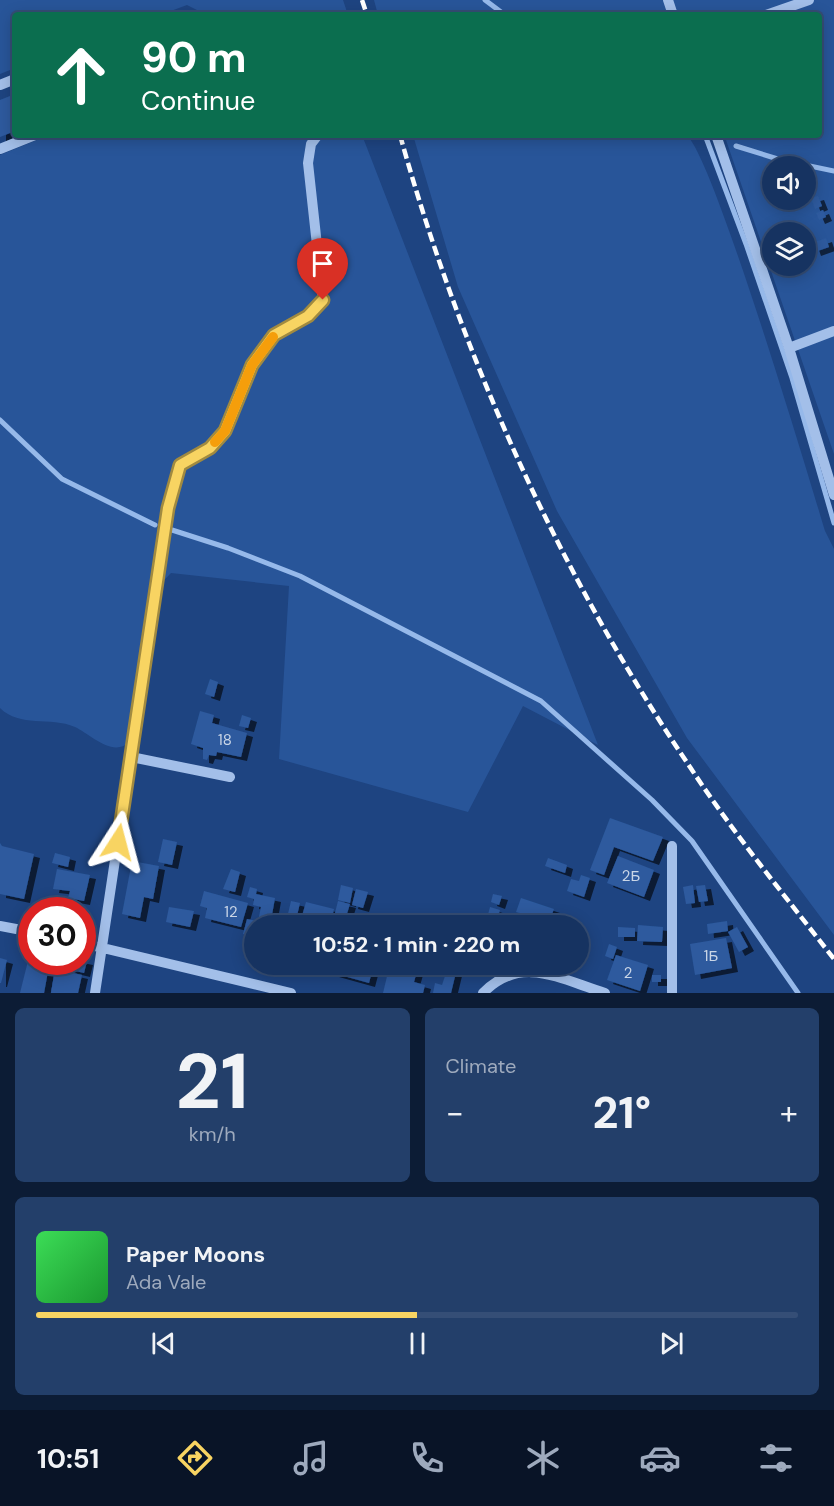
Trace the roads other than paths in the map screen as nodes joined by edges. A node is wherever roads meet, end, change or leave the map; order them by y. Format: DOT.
graph roads {
  1 [pos="809,0"];
  2 [pos="775,12"];
  3 [pos="28,138"];
  4 [pos="316,138"];
  5 [pos="717,138"];
  6 [pos="0,149"];
  7 [pos="834,331"];
  8 [pos="789,348"];
  9 [pos="834,495"];
  10 [pos="131,757"];
  11 [pos="230,777"];
  12 [pos="672,846"];
  13 [pos="0,926"];
  14 [pos="18,929"];
  15 [pos="96,946"];
  16 [pos="102,947"];
  17 [pos="95,993"];
  18 [pos="291,993"];
  19 [pos="483,993"];
  20 [pos="605,993"];
  21 [pos="672,993"];
  1 -- 2 [label="street"];
  3 -- 6 [label="street"];
  4 -- 10 [label="street"];
  5 -- 8 [label="street"];
  7 -- 8 [label="street"];
  8 -- 9 [label="street"];
  10 -- 11 [label="street"];
  10 -- 16 [label="street"];
  12 -- 21 [label="street"];
  13 -- 14 [label="street"];
  15 -- 16 [label="street"];
  16 -- 17 [label="street"];
  16 -- 18 [label="street"];
  19 -- 20 [label="street"];
}
